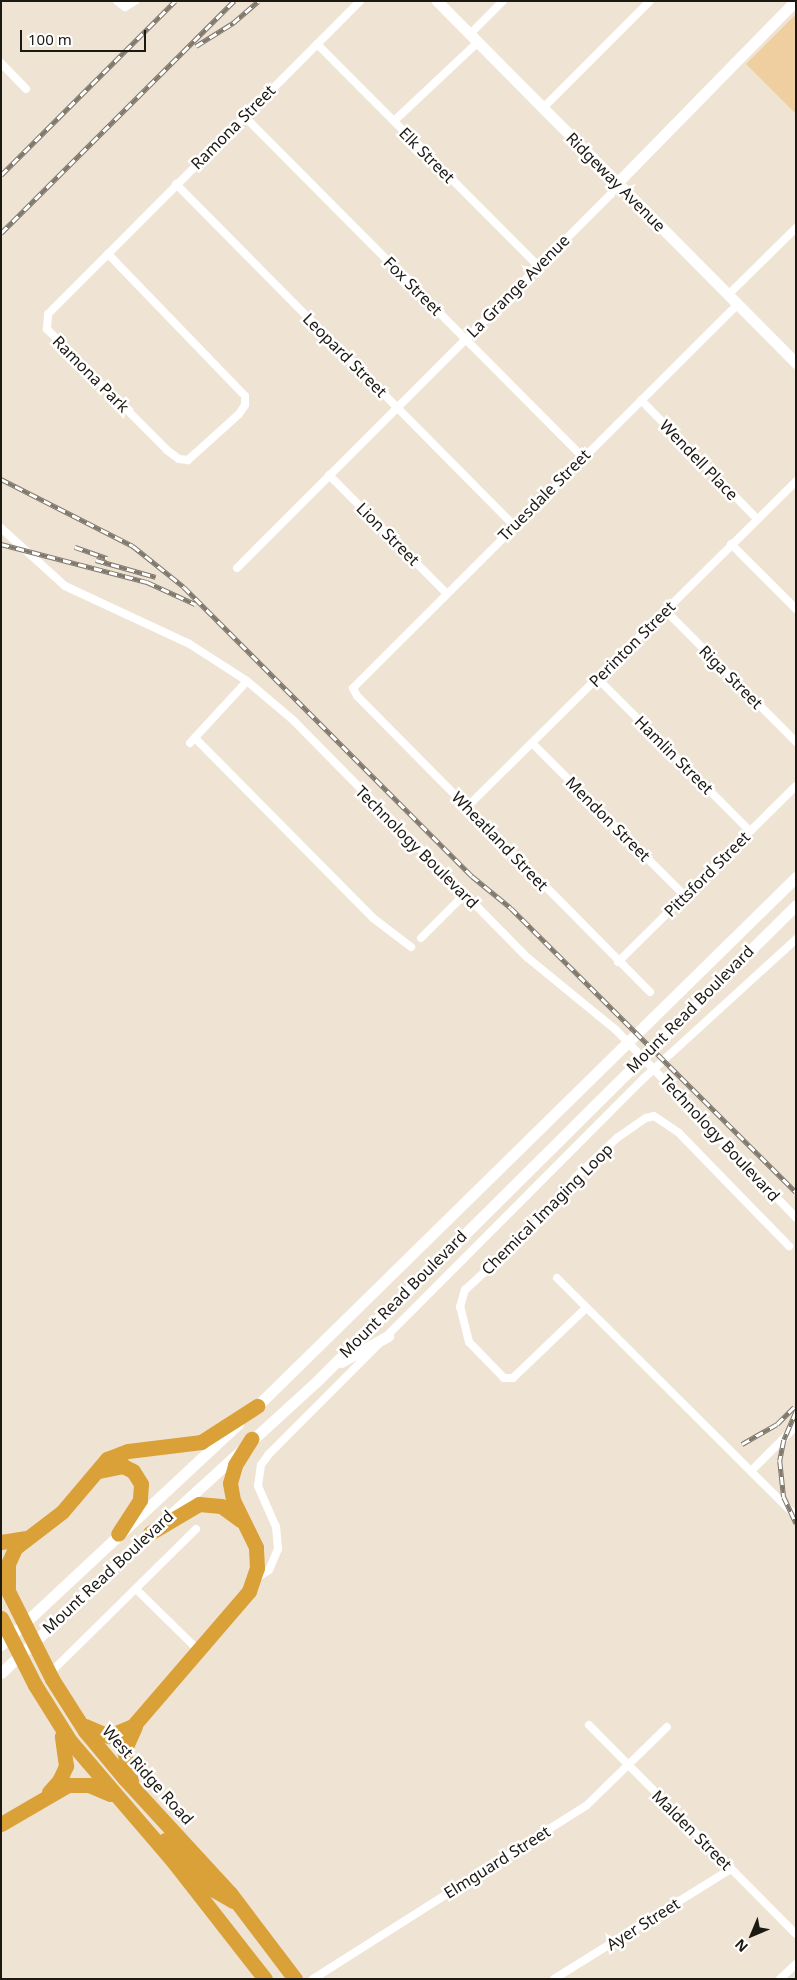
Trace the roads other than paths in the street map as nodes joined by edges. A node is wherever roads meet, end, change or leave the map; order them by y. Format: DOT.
graph roads {
  1 [pos="117,1"];
  2 [pos="135,1"];
  3 [pos="360,1"];
  4 [pos="438,1"];
  5 [pos="503,1"];
  6 [pos="650,1"];
  7 [pos="795,1"];
  8 [pos="474,38"];
  9 [pos="316,44"];
  10 [pos="1,63"];
  11 [pos="26,89"];
  12 [pos="543,108"];
  13 [pos="244,116"];
  14 [pos="394,122"];
  15 [pos="617,183"];
  16 [pos="176,184"];
  17 [pos="796,228"];
  18 [pos="108,254"];
  19 [pos="538,266"];
  20 [pos="728,294"];
  21 [pos="738,304"];
  22 [pos="465,339"];
  23 [pos="796,363"];
  24 [pos="641,400"];
  25 [pos="397,408"];
  26 [pos="583,457"];
  27 [pos="329,475"];
  28 [pos="796,481"];
  29 [pos="757,519"];
  30 [pos="514,526"];
  31 [pos="1,528"];
  32 [pos="731,544"];
  33 [pos="237,568"];
  34 [pos="446,593"];
  35 [pos="796,609"];
  36 [pos="666,611"];
  37 [pos="598,678"];
  38 [pos="247,681"];
  39 [pos="353,688"];
  40 [pos="796,742"];
  41 [pos="532,743"];
  42 [pos="796,786"];
  43 [pos="467,807"];
  44 [pos="750,831"];
  45 [pos="796,877"];
  46 [pos="464,895"];
  47 [pos="684,896"];
  48 [pos="796,905"];
  49 [pos="421,938"];
  50 [pos="796,939"];
  51 [pos="411,947"];
  52 [pos="618,962"];
  53 [pos="650,992"];
  54 [pos="796,1218"];
  55 [pos="789,1246"];
  56 [pos="557,1278"];
  57 [pos="586,1308"];
  58 [pos="388,1336"];
  59 [pos="316,1382"];
  60 [pos="257,1406"];
  61 [pos="796,1426"];
  62 [pos="251,1440"];
  63 [pos="752,1471"];
  64 [pos="92,1477"];
  65 [pos="796,1516"];
  66 [pos="196,1529"];
  67 [pos="250,1530"];
  68 [pos="150,1533"];
  69 [pos="118,1534"];
  70 [pos="26,1538"];
  71 [pos="1,1542"];
  72 [pos="1,1577"];
  73 [pos="254,1580"];
  74 [pos="137,1590"];
  75 [pos="9,1593"];
  76 [pos="1,1618"];
  77 [pos="1,1645"];
  78 [pos="199,1651"];
  79 [pos="1,1673"];
  80 [pos="49,1673"];
  81 [pos="73,1713"];
  82 [pos="52,1715"];
  83 [pos="140,1719"];
  84 [pos="590,1725"];
  85 [pos="667,1727"];
  86 [pos="628,1766"];
  87 [pos="138,1793"];
  88 [pos="42,1798"];
  89 [pos="119,1801"];
  90 [pos="134,1817"];
  91 [pos="1,1824"];
  92 [pos="731,1869"];
  93 [pos="238,1902"];
  94 [pos="796,1934"];
  95 [pos="796,1964"];
  96 [pos="265,1979"];
  97 [pos="295,1979"];
  98 [pos="313,1979"];
  99 [pos="554,1979"];
  100 [pos="780,1979"];
  1 -- 2 [label="street"];
  3 -- 9 [label="street, Ramona Street"];
  4 -- 8 [label="main road, Ridgeway Avenue"];
  5 -- 8 [label="street"];
  6 -- 12 [label="street"];
  7 -- 15 [label="main road, La Grange Avenue"];
  8 -- 12 [label="main road, Ridgeway Avenue"];
  8 -- 14 [label="street"];
  9 -- 13 [label="street, Ramona Street"];
  9 -- 14 [label="street, Elk Street"];
  10 -- 11 [label="street"];
  12 -- 15 [label="main road, Ridgeway Avenue"];
  13 -- 16 [label="street, Ramona Street"];
  13 -- 22 [label="street, Fox Street"];
  14 -- 19 [label="street, Elk Street"];
  15 -- 19 [label="street, La Grange Avenue"];
  15 -- 20 [label="main road, Ridgeway Avenue"];
  16 -- 18 [label="street, Ramona Street"];
  16 -- 25 [label="street, Leopard Street"];
  17 -- 20 [label="street"];
  18 -- 18 [label="street, Ramona Park"];
  19 -- 22 [label="street, La Grange Avenue"];
  20 -- 21 [label="main road, Ridgeway Avenue"];
  21 -- 23 [label="main road, Ridgeway Avenue"];
  21 -- 24 [label="street, Truesdale Street"];
  22 -- 25 [label="street, La Grange Avenue"];
  22 -- 26 [label="street, Fox Street"];
  24 -- 26 [label="street, Truesdale Street"];
  24 -- 29 [label="street, Wendell Place"];
  25 -- 27 [label="street, La Grange Avenue"];
  25 -- 30 [label="street, Leopard Street"];
  26 -- 30 [label="street, Truesdale Street"];
  27 -- 33 [label="street, La Grange Avenue"];
  27 -- 34 [label="street, Lion Street"];
  28 -- 29 [label="street, Perinton Street"];
  29 -- 32 [label="street, Perinton Street"];
  30 -- 34 [label="street, Truesdale Street"];
  31 -- 38 [label="street, Technology Boulevard"];
  32 -- 35 [label="street"];
  32 -- 36 [label="street, Perinton Street"];
  34 -- 39 [label="street, Truesdale Street"];
  36 -- 37 [label="street, Perinton Street"];
  36 -- 40 [label="street, Riga Street"];
  37 -- 41 [label="street, Perinton Street"];
  37 -- 44 [label="street, Hamlin Street"];
  38 -- 46 [label="street, Technology Boulevard"];
  38 -- 51 [label="street"];
  39 -- 43 [label="street, Wheatland Street"];
  41 -- 43 [label="street, Perinton Street"];
  41 -- 47 [label="street, Mendon Street"];
  42 -- 44 [label="street, Pittsford Street"];
  43 -- 52 [label="street, Wheatland Street"];
  44 -- 47 [label="street, Pittsford Street"];
  45 -- 60 [label="main road, Mount Read Boulevard"];
  46 -- 49 [label="street"];
  46 -- 54 [label="street, Technology Boulevard"];
  47 -- 52 [label="street, Pittsford Street"];
  48 -- 59 [label="main road, Mount Read Boulevard"];
  50 -- 58 [label="street, Mount Read Boulevard"];
  52 -- 53 [label="street, Wheatland Street"];
  55 -- 57 [label="street, Chemical Imaging Loop"];
  56 -- 57 [label="street"];
  57 -- 63 [label="street"];
  58 -- 59 [label="main road"];
  58 -- 73 [label="street, Mount Read Boulevard"];
  59 -- 62 [label="main road, Mount Read Boulevard"];
  60 -- 64 [label="highway"];
  60 -- 69 [label="main road, Mount Read Boulevard"];
  61 -- 63 [label="street"];
  62 -- 67 [label="highway"];
  62 -- 68 [label="main road, Mount Read Boulevard"];
  63 -- 65 [label="street"];
  64 -- 69 [label="highway"];
  64 -- 70 [label="highway"];
  66 -- 74 [label="street, Mount Read Boulevard"];
  67 -- 68 [label="highway"];
  67 -- 73 [label="highway"];
  68 -- 79 [label="main road, Mount Read Boulevard"];
  69 -- 77 [label="main road, Mount Read Boulevard"];
  70 -- 71 [label="highway"];
  70 -- 75 [label="highway"];
  72 -- 75 [label="highway, West Ridge Road"];
  73 -- 78 [label="highway"];
  74 -- 78 [label="street"];
  74 -- 80 [label="street, Mount Read Boulevard"];
  75 -- 80 [label="highway, West Ridge Road"];
  76 -- 82 [label="highway"];
  78 -- 83 [label="highway"];
  80 -- 81 [label="highway, West Ridge Road"];
  81 -- 83 [label="highway"];
  81 -- 87 [label="highway, West Ridge Road"];
  82 -- 88 [label="highway"];
  82 -- 89 [label="highway"];
  83 -- 87 [label="highway"];
  84 -- 86 [label="street, Malden Street"];
  85 -- 86 [label="street, Elmguard Street"];
  86 -- 92 [label="street, Malden Street"];
  86 -- 98 [label="street, Elmguard Street"];
  87 -- 93 [label="highway, West Ridge Road"];
  88 -- 89 [label="highway"];
  88 -- 91 [label="highway"];
  89 -- 90 [label="highway"];
  90 -- 93 [label="highway"];
  90 -- 96 [label="highway"];
  92 -- 94 [label="street, Malden Street"];
  92 -- 99 [label="street, Ayer Street"];
  93 -- 97 [label="highway, West Ridge Road"];
  95 -- 100 [label="street"];
}
